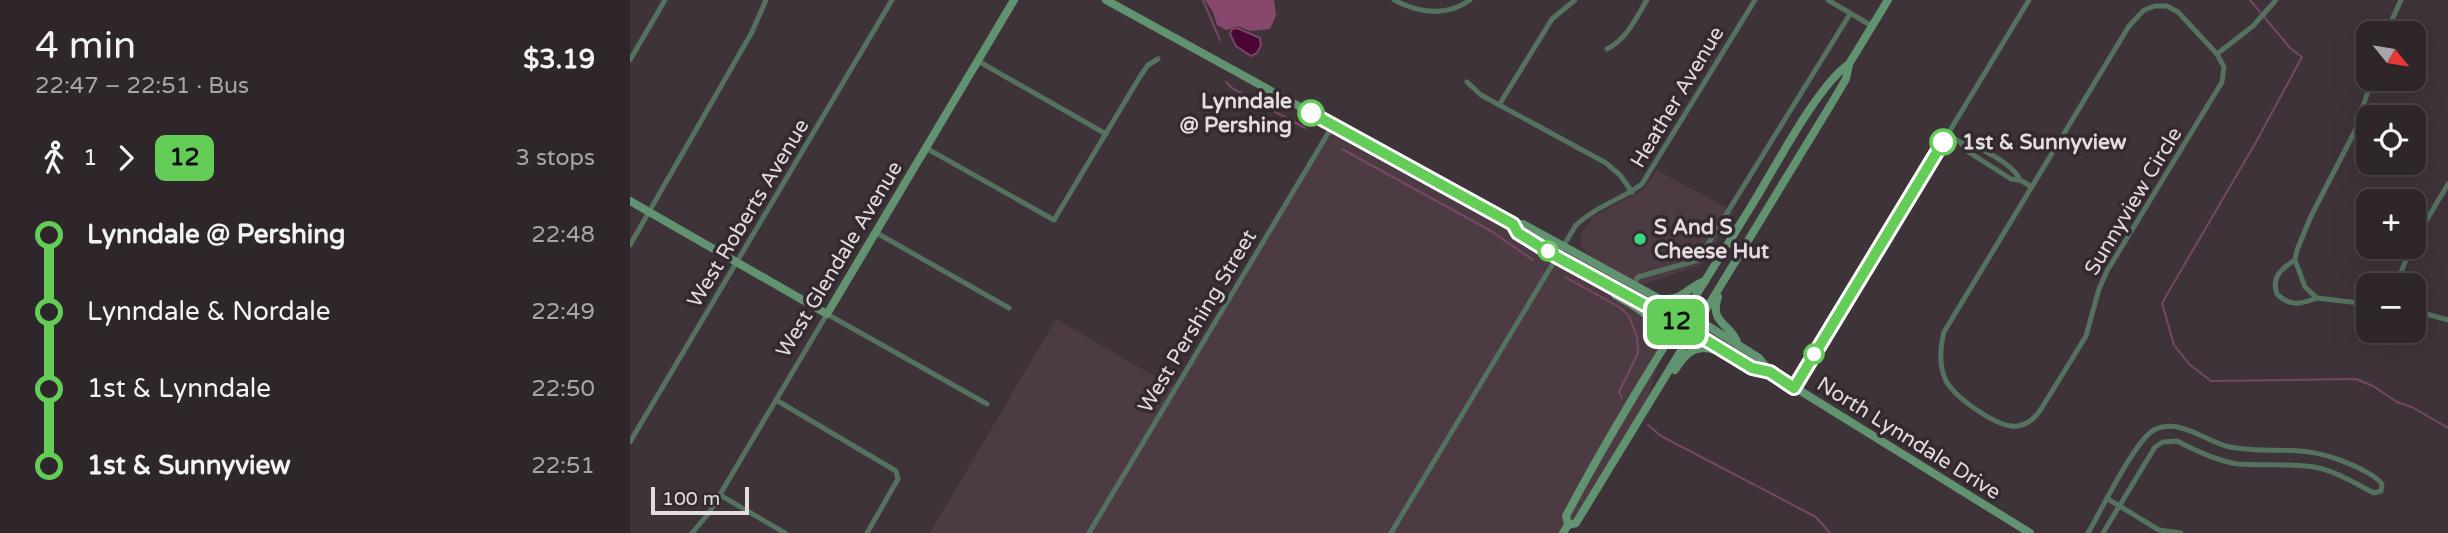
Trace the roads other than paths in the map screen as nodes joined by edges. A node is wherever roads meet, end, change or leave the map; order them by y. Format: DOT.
graph roads {
  1 [pos="665,0"];
  2 [pos="766,0"];
  3 [pos="892,0"];
  4 [pos="1013,0"];
  5 [pos="1106,0"];
  6 [pos="1394,0"];
  7 [pos="1470,0"];
  8 [pos="1575,0"];
  9 [pos="1647,0"];
  10 [pos="1755,0"];
  11 [pos="1828,0"];
  12 [pos="1888,0"];
  13 [pos="2029,0"];
  14 [pos="2276,0"];
  15 [pos="2401,0"];
  16 [pos="1850,14"];
  17 [pos="2391,21"];
  18 [pos="1872,26"];
  19 [pos="1607,49"];
  20 [pos="2217,54"];
  21 [pos="1158,60"];
  22 [pos="630,61"];
  23 [pos="978,61"];
  24 [pos="1849,64"];
  25 [pos="1467,82"];
  26 [pos="2368,91"];
  27 [pos="1499,105"];
  28 [pos="1333,125"];
  29 [pos="1106,134"];
  30 [pos="1948,134"];
  31 [pos="926,148"];
  32 [pos="2448,184"];
  33 [pos="2032,187"];
  34 [pos="1632,192"];
  35 [pos="630,201"];
  36 [pos="650,212"];
  37 [pos="2426,221"];
  38 [pos="1513,224"];
  39 [pos="875,232"];
  40 [pos="630,245"];
  41 [pos="1564,246"];
  42 [pos="1703,254"];
  43 [pos="1557,257"];
  44 [pos="2295,260"];
  45 [pos="1717,261"];
  46 [pos="737,262"];
  47 [pos="1704,281"];
  48 [pos="1634,284"];
  49 [pos="1722,285"];
  50 [pos="1613,286"];
  51 [pos="1659,298"];
  52 [pos="2317,298"];
  53 [pos="2356,303"];
  54 [pos="1009,308"];
  55 [pos="1685,312"];
  56 [pos="827,314"];
  57 [pos="2426,314"];
  58 [pos="2448,320"];
  59 [pos="1700,321"];
  60 [pos="1678,323"];
  61 [pos="1692,332"];
  62 [pos="1738,345"];
  63 [pos="1663,348"];
  64 [pos="1722,350"];
  65 [pos="1770,372"];
  66 [pos="1794,388"];
  67 [pos="776,400"];
  68 [pos="1650,401"];
  69 [pos="987,404"];
  70 [pos="2145,437"];
  71 [pos="630,442"];
  72 [pos="2155,447"];
  73 [pos="2246,450"];
  74 [pos="2317,454"];
  75 [pos="2244,464"];
  76 [pos="2314,467"];
  77 [pos="720,495"];
  78 [pos="2108,499"];
  79 [pos="2119,506"];
  80 [pos="1565,529"];
  81 [pos="692,533"];
  82 [pos="785,533"];
  83 [pos="867,533"];
  84 [pos="1089,533"];
  85 [pos="1391,533"];
  86 [pos="2030,533"];
  87 [pos="2088,533"];
  88 [pos="2103,533"];
  89 [pos="2181,533"];
  1 -- 22 [label="street"];
  2 -- 36 [label="street"];
  3 -- 46 [label="street, West Roberts Avenue"];
  4 -- 23 [label="main road, West Glendale Avenue"];
  5 -- 28 [label="main road, North Lynndale Drive"];
  6 -- 7 [label="street"];
  8 -- 27 [label="street"];
  9 -- 19 [label="street"];
  10 -- 34 [label="street, Heather Avenue"];
  11 -- 16 [label="street"];
  12 -- 18 [label="main road"];
  13 -- 30 [label="street"];
  14 -- 20 [label="street"];
  15 -- 17 [label="street"];
  16 -- 18 [label="street"];
  16 -- 42 [label="street"];
  18 -- 24 [label="main road"];
  20 -- 33 [label="street, Sunnyview Circle"];
  20 -- 33 [label="street, Sunnyview Circle"];
  21 -- 29 [label="street"];
  23 -- 29 [label="street"];
  23 -- 31 [label="main road, West Glendale Avenue"];
  24 -- 45 [label="main road"];
  24 -- 49 [label="main road"];
  25 -- 27 [label="street"];
  26 -- 44 [label="street"];
  27 -- 34 [label="street"];
  28 -- 38 [label="main road, North Lynndale Drive"];
  28 -- 84 [label="street, West Pershing Street"];
  29 -- 31 [label="street"];
  30 -- 33 [label="street"];
  30 -- 66 [label="street"];
  31 -- 39 [label="main road, West Glendale Avenue"];
  32 -- 37 [label="street"];
  34 -- 41 [label="street, Heather Avenue"];
  35 -- 36 [label="main road"];
  36 -- 40 [label="street"];
  36 -- 46 [label="main road"];
  38 -- 41 [label="main road, North Lynndale Drive"];
  38 -- 43 [label="main road, North Lynndale Drive"];
  39 -- 54 [label="street"];
  39 -- 56 [label="main road, West Glendale Avenue"];
  41 -- 43 [label="street, Heather Avenue"];
  41 -- 48 [label="main road, North Lynndale Drive"];
  42 -- 45 [label="street"];
  42 -- 48 [label="street"];
  43 -- 50 [label="main road, North Lynndale Drive"];
  43 -- 85 [label="street, Heather Avenue"];
  44 -- 52 [label="street"];
  44 -- 52 [label="street"];
  45 -- 47 [label="main road"];
  46 -- 56 [label="main road"];
  46 -- 71 [label="street, West Roberts Avenue"];
  47 -- 51 [label="main road"];
  47 -- 55 [label="main road"];
  48 -- 51 [label="main road, North Lynndale Drive"];
  49 -- 59 [label="main road"];
  49 -- 62 [label="main road"];
  50 -- 60 [label="main road, North Lynndale Drive"];
  50 -- 63 [label="main road"];
  51 -- 55 [label="main road, North Lynndale Drive"];
  52 -- 53 [label="street"];
  55 -- 59 [label="main road, North Lynndale Drive"];
  55 -- 60 [label="main road"];
  56 -- 67 [label="street, West Glendale Avenue"];
  56 -- 69 [label="street"];
  57 -- 58 [label="street"];
  59 -- 61 [label="main road"];
  59 -- 62 [label="main road, North Lynndale Drive"];
  60 -- 61 [label="main road, North Lynndale Drive"];
  60 -- 63 [label="main road"];
  61 -- 64 [label="main road, North Lynndale Drive"];
  61 -- 68 [label="main road"];
  62 -- 65 [label="main road, North Lynndale Drive"];
  63 -- 80 [label="main road"];
  64 -- 65 [label="main road, North Lynndale Drive"];
  64 -- 68 [label="main road"];
  65 -- 66 [label="main road, North Lynndale Drive"];
  66 -- 86 [label="main road, North Lynndale Drive"];
  67 -- 77 [label="street, West Glendale Avenue"];
  67 -- 83 [label="street"];
  68 -- 80 [label="main road"];
  70 -- 72 [label="street"];
  70 -- 73 [label="street"];
  70 -- 78 [label="street"];
  72 -- 75 [label="street"];
  72 -- 79 [label="street"];
  73 -- 74 [label="street"];
  73 -- 75 [label="street"];
  74 -- 76 [label="street"];
  74 -- 76 [label="street"];
  75 -- 76 [label="street"];
  77 -- 81 [label="street, West Glendale Avenue"];
  77 -- 82 [label="street"];
  78 -- 79 [label="street"];
  78 -- 87 [label="street"];
  79 -- 88 [label="street"];
  79 -- 89 [label="street"];
}
